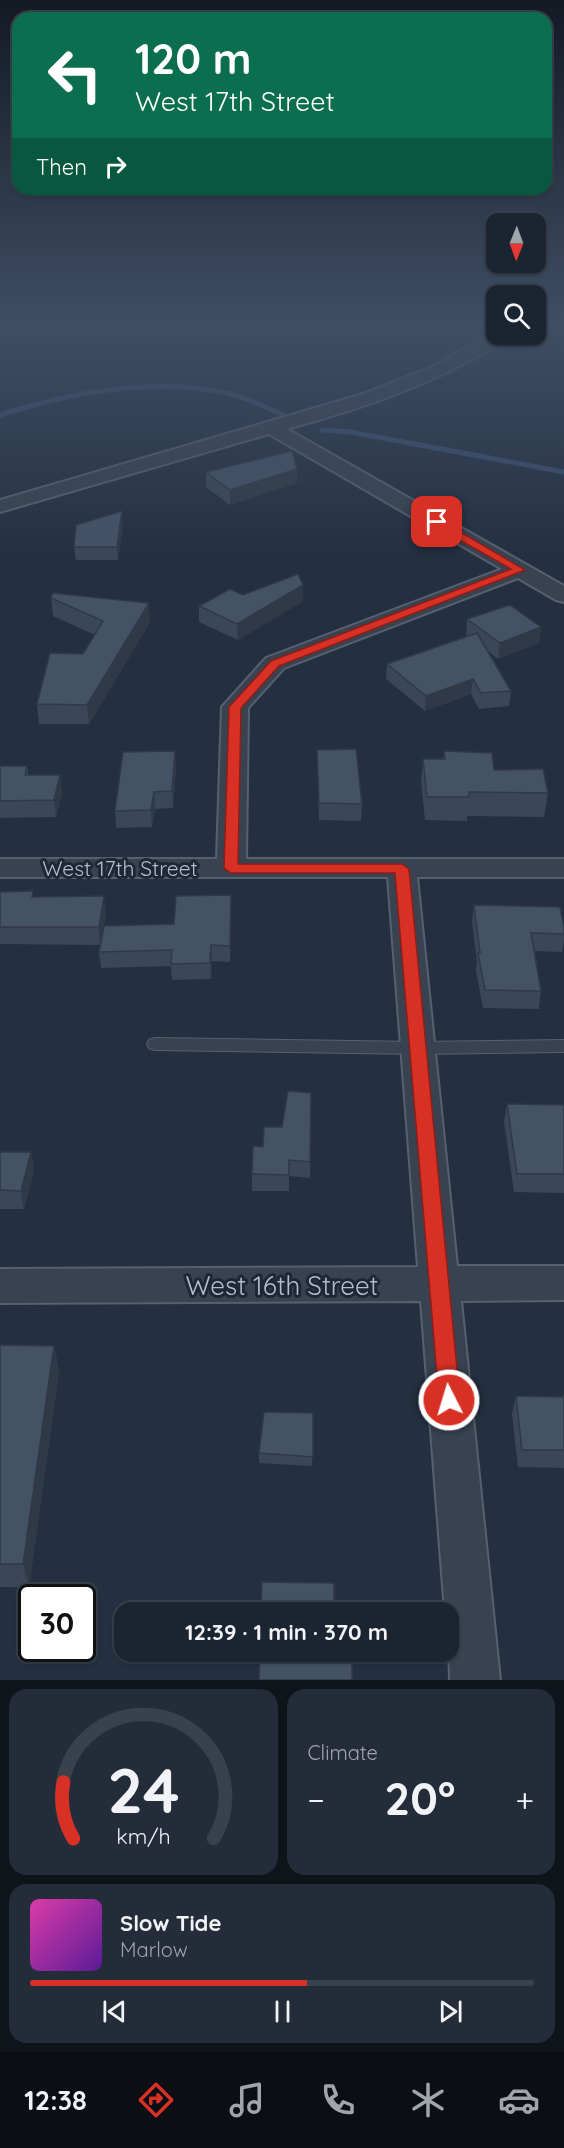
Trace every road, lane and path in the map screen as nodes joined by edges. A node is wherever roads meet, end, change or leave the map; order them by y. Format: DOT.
graph roads {
  1 [pos="351,402"];
  2 [pos="272,428"];
  3 [pos="0,506"];
  4 [pos="519,570"];
  5 [pos="564,595"];
  6 [pos="0,867"];
  7 [pos="231,868"];
  8 [pos="564,868"];
  9 [pos="402,869"];
  10 [pos="155,1044"];
  11 [pos="564,1046"];
  12 [pos="418,1048"];
  13 [pos="564,1283"];
  14 [pos="439,1284"];
  15 [pos="0,1286"];
  16 [pos="475,1680"];
  1 -- 2 [label="street"];
  2 -- 3 [label="street"];
  2 -- 4 [label="street"];
  4 -- 5 [label="street"];
  4 -- 7 [label="street"];
  6 -- 7 [label="street, West 17th Street"];
  7 -- 9 [label="street, West 17th Street"];
  8 -- 9 [label="street, West 17th Street"];
  9 -- 12 [label="street"];
  10 -- 12 [label="lane"];
  11 -- 12 [label="lane"];
  12 -- 14 [label="street"];
  13 -- 14 [label="street, West 16th Street"];
  14 -- 15 [label="street, West 16th Street"];
  14 -- 16 [label="street"];
}
